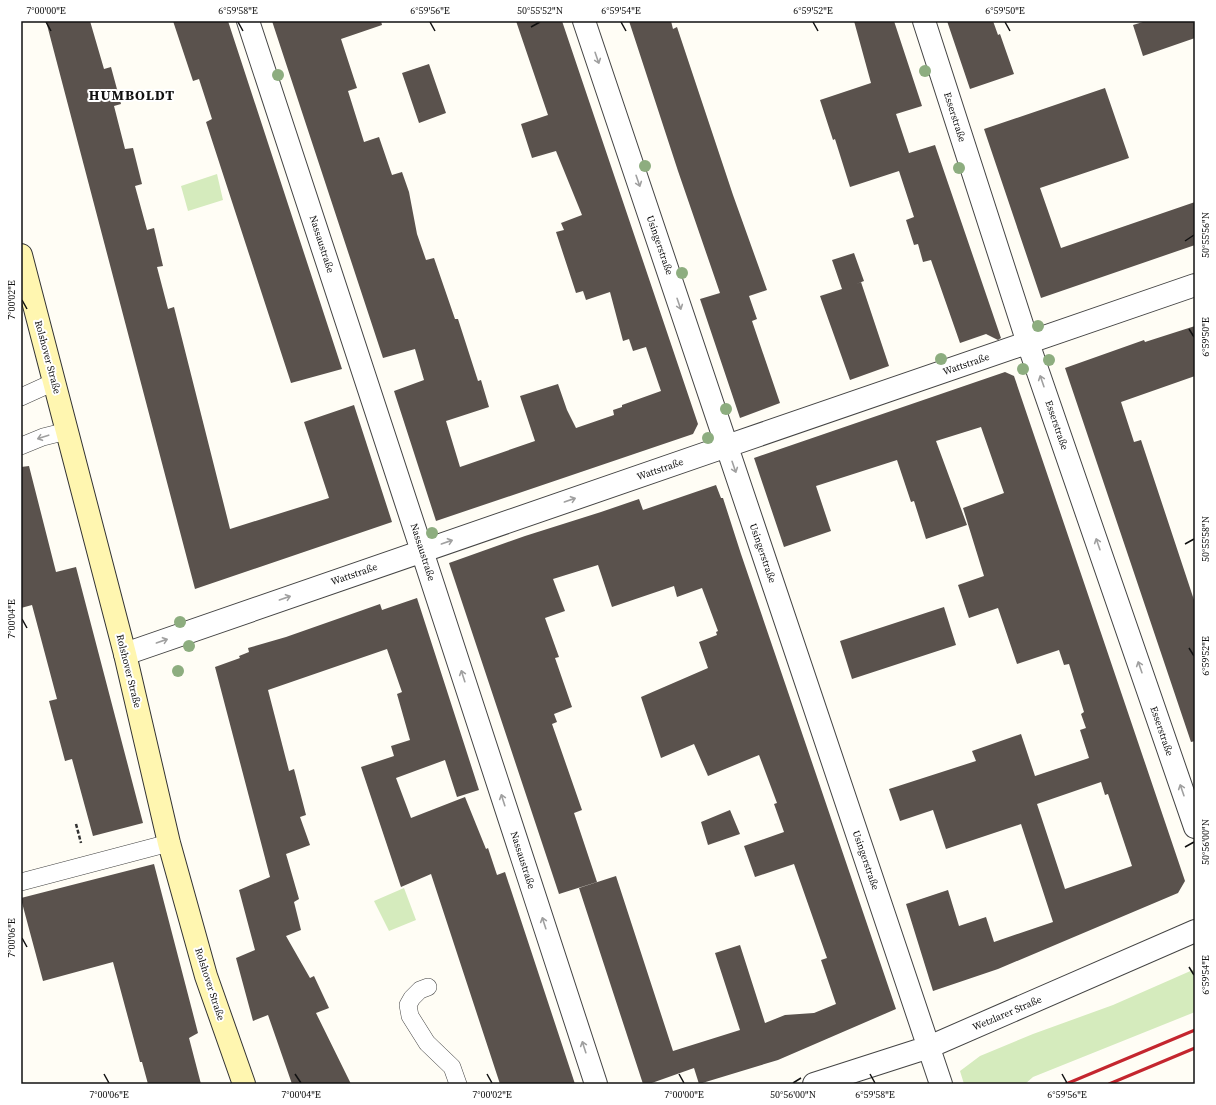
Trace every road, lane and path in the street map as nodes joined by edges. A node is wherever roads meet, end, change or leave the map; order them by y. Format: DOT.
graph roads {
  1 [pos="248,21"];
  2 [pos="584,21"];
  3 [pos="924,21"];
  4 [pos="21,255"];
  5 [pos="1195,285"];
  6 [pos="1028,343"];
  7 [pos="54,382"];
  8 [pos="21,397"];
  9 [pos="67,431"];
  10 [pos="21,446"];
  11 [pos="727,446"];
  12 [pos="422,551"];
  13 [pos="125,654"];
  14 [pos="1195,827"];
  15 [pos="169,844"];
  16 [pos="21,882"];
  17 [pos="1195,931"];
  18 [pos="428,987"];
  19 [pos="929,1046"];
  20 [pos="244,1084"];
  21 [pos="458,1084"];
  22 [pos="596,1084"];
  23 [pos="814,1084"];
  24 [pos="941,1084"];
  1 -- 12 [label="street, Nassaustraße"];
  2 -- 11 [label="street, Usingerstraße, one-way"];
  3 -- 6 [label="street, Esserstraße"];
  4 -- 7 [label="street, Rolshover Straße"];
  5 -- 6 [label="street, Wattstraße"];
  6 -- 11 [label="street, Wattstraße"];
  14 -- 6 [label="street, Esserstraße, one-way"];
  7 -- 8 [label="lane"];
  7 -- 9 [label="street, Rolshover Straße"];
  9 -- 10 [label="lane, one-way"];
  9 -- 13 [label="street, Rolshover Straße"];
  12 -- 11 [label="street, Wattstraße, one-way"];
  11 -- 19 [label="street, Usingerstraße, one-way"];
  13 -- 12 [label="street, Wattstraße, one-way"];
  22 -- 12 [label="street, Nassaustraße, one-way"];
  13 -- 15 [label="street, Rolshover Straße"];
  15 -- 16 [label="lane"];
  15 -- 20 [label="street, Rolshover Straße"];
  17 -- 19 [label="street, Wetzlarer Straße"];
  18 -- 21 [label="lane"];
  19 -- 23 [label="street, Wetzlarer Straße"];
  19 -- 24 [label="street, Usingerstraße"];
}
